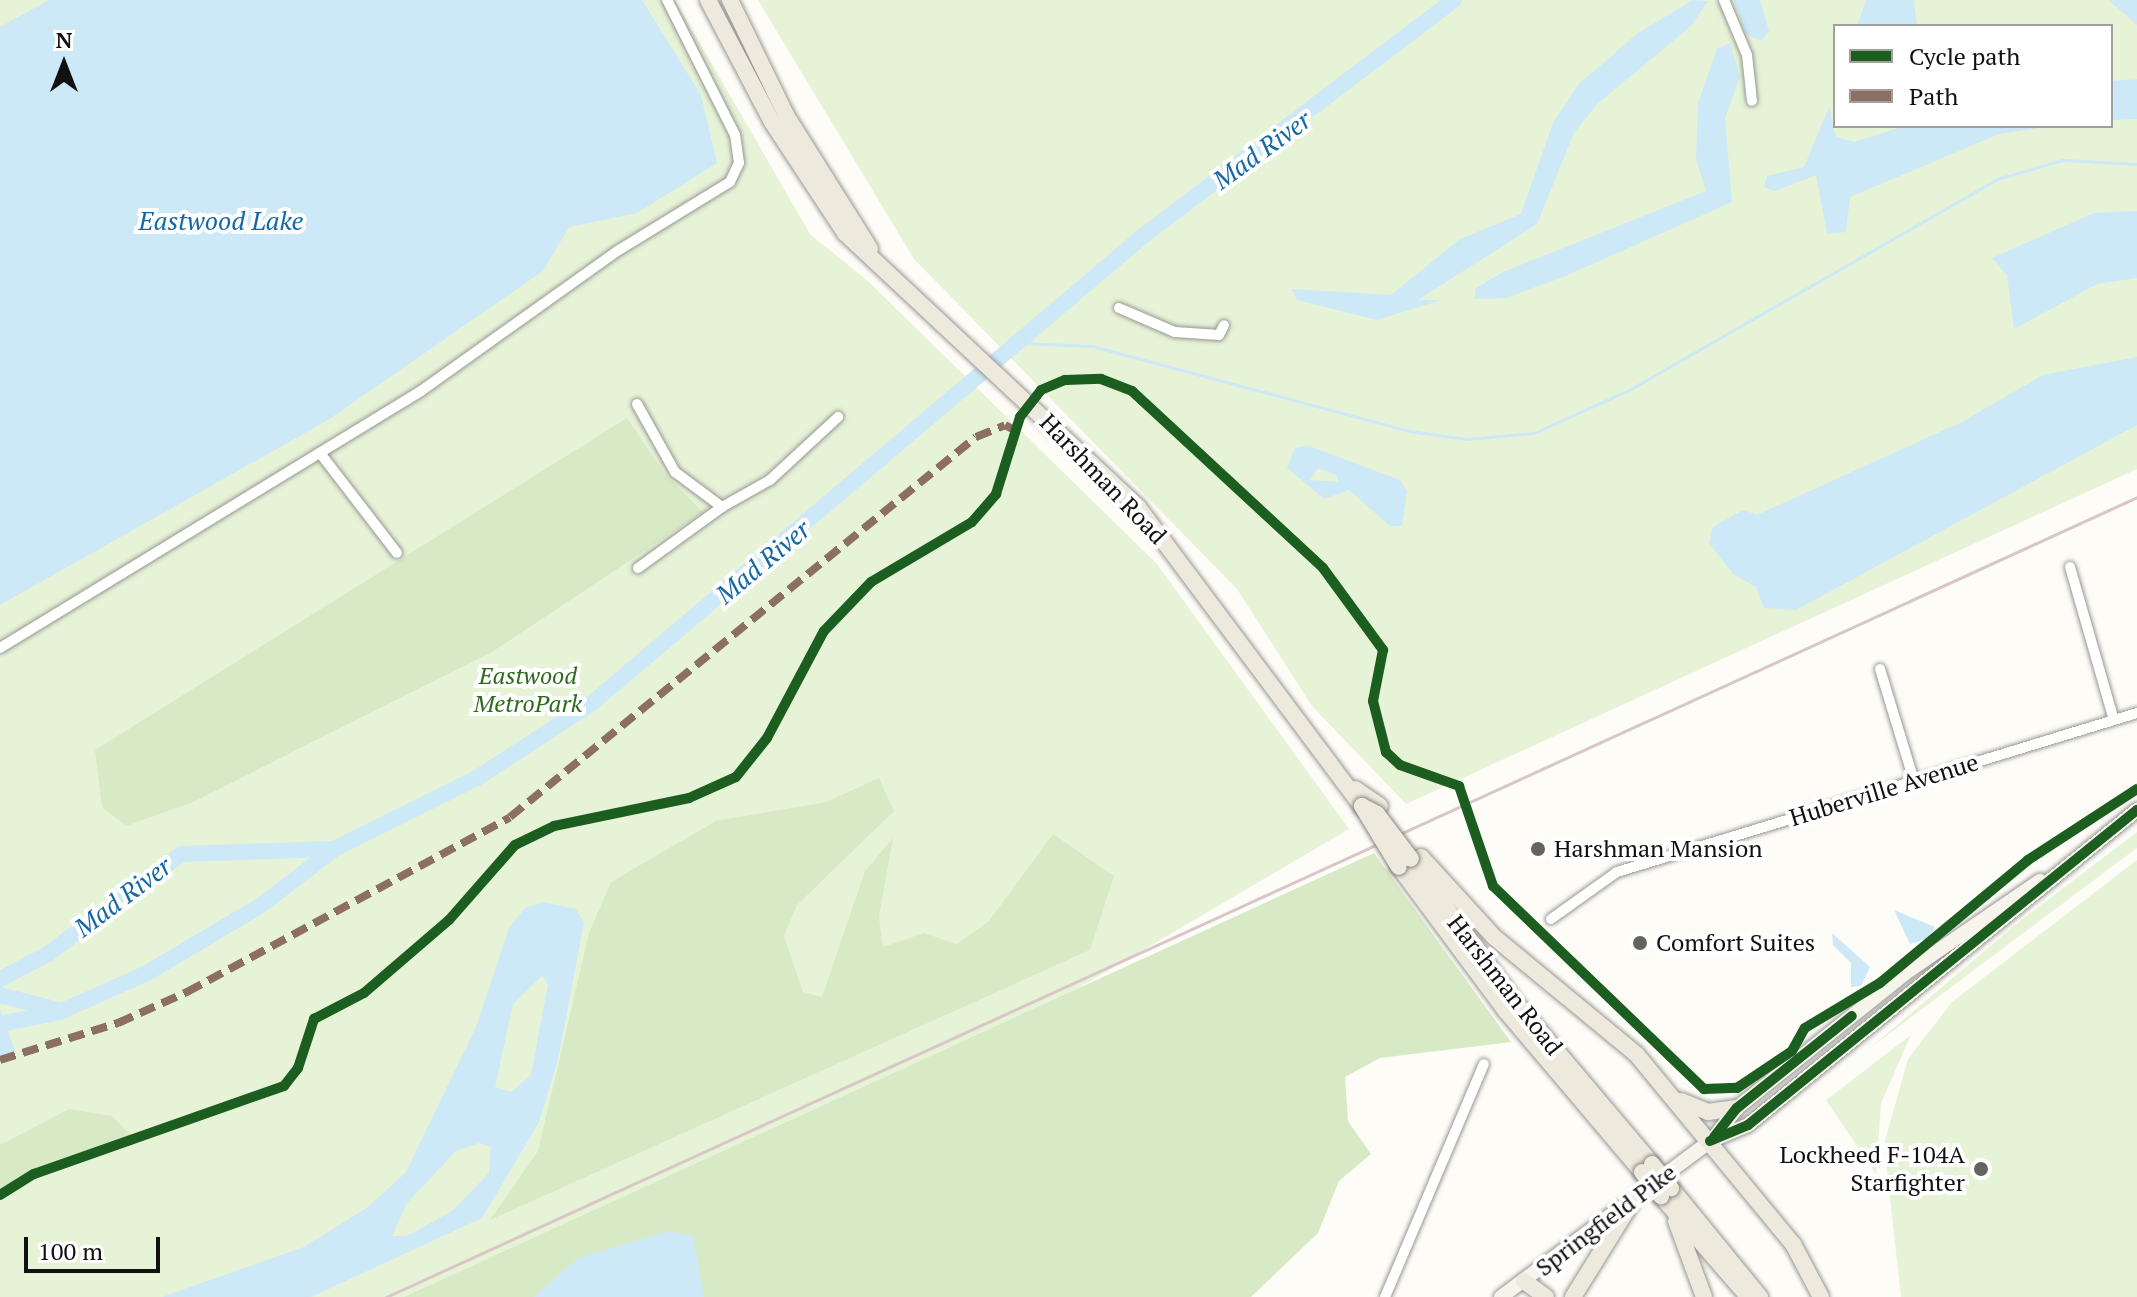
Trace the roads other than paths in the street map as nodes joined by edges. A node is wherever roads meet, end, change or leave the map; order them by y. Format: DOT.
graph roads {
  1 [pos="667,0"];
  2 [pos="708,0"];
  3 [pos="730,0"];
  4 [pos="1724,0"];
  5 [pos="1752,101"];
  6 [pos="873,254"];
  7 [pos="1119,308"];
  8 [pos="1224,325"];
  9 [pos="637,404"];
  10 [pos="838,417"];
  11 [pos="320,453"];
  12 [pos="722,507"];
  13 [pos="397,553"];
  14 [pos="2070,567"];
  15 [pos="638,568"];
  16 [pos="0,648"];
  17 [pos="1880,669"];
  18 [pos="2137,713"];
  19 [pos="2114,720"];
  20 [pos="1342,780"];
  21 [pos="1914,781"];
  22 [pos="2137,810"];
  23 [pos="1410,861"];
  24 [pos="2061,869"];
  25 [pos="1551,919"];
  26 [pos="1484,1064"];
  27 [pos="1677,1099"];
  28 [pos="1737,1108"];
  29 [pos="1710,1141"];
  30 [pos="1667,1196"];
  31 [pos="1634,1199"];
  32 [pos="1527,1289"];
  33 [pos="1385,1297"];
  34 [pos="1501,1297"];
  35 [pos="1546,1297"];
  36 [pos="1573,1297"];
  37 [pos="1704,1297"];
  38 [pos="1749,1297"];
  39 [pos="1760,1297"];
  40 [pos="1821,1297"];
  1 -- 11 [label="street"];
  2 -- 6 [label="main road, Harshman Road"];
  3 -- 6 [label="main road, Harshman Road"];
  4 -- 5 [label="street"];
  6 -- 20 [label="main road, Harshman Road"];
  7 -- 8 [label="street"];
  9 -- 12 [label="street"];
  10 -- 12 [label="street"];
  11 -- 13 [label="street"];
  11 -- 16 [label="street"];
  12 -- 15 [label="street"];
  14 -- 19 [label="street"];
  17 -- 21 [label="street"];
  18 -- 19 [label="street, Huberville Avenue"];
  19 -- 21 [label="street, Huberville Avenue"];
  20 -- 23 [label="main road, Harshman Road, bridge"];
  20 -- 23 [label="main road"];
  21 -- 25 [label="street, Huberville Avenue"];
  22 -- 24 [label="main road, Springfield Pike"];
  23 -- 27 [label="main road"];
  23 -- 30 [label="main road, Harshman Road, bridge"];
  24 -- 28 [label="main road, Springfield Pike"];
  24 -- 29 [label="main road, Springfield Pike"];
  26 -- 33 [label="street"];
  27 -- 28 [label="main road"];
  27 -- 29 [label="main road"];
  28 -- 29 [label="main road, Springfield Pike"];
  29 -- 31 [label="main road, Springfield Pike"];
  29 -- 40 [label="main road"];
  30 -- 37 [label="main road"];
  30 -- 38 [label="main road"];
  30 -- 39 [label="main road"];
  31 -- 32 [label="main road, Springfield Pike"];
  31 -- 36 [label="main road"];
  32 -- 34 [label="main road, Springfield Pike"];
  32 -- 35 [label="main road"];
}
